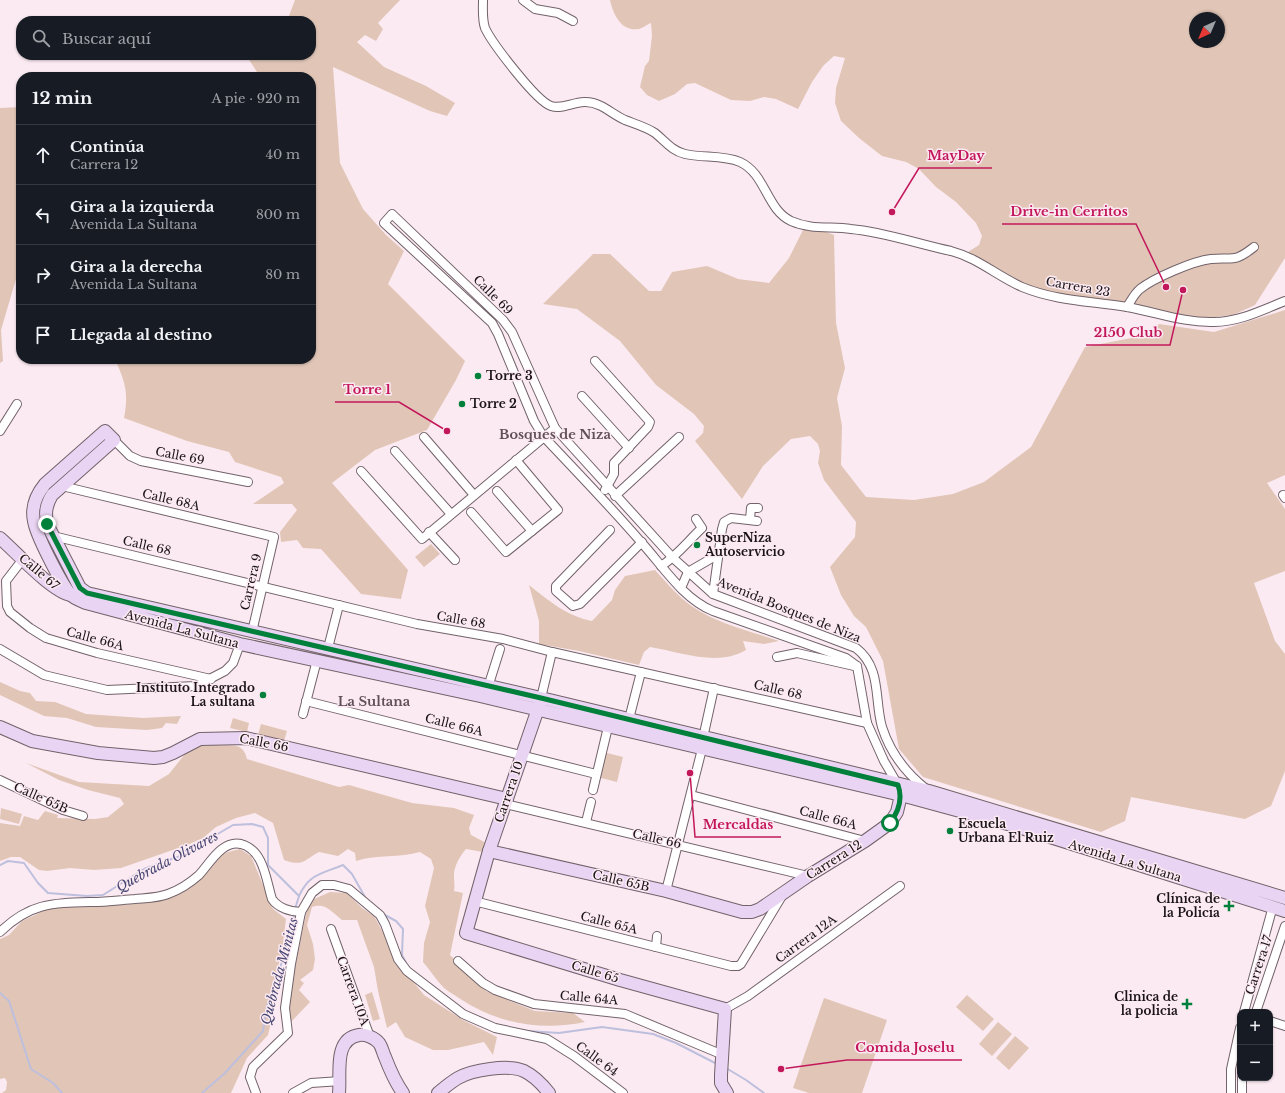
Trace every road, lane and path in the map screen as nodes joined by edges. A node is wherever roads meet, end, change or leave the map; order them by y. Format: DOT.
graph roads {
  1 [pos="483,0"];
  2 [pos="523,0"];
  3 [pos="573,21"];
  4 [pos="1254,247"];
  5 [pos="1285,301"];
  6 [pos="1127,307"];
  7 [pos="595,361"];
  8 [pos="582,396"];
  9 [pos="17,404"];
  10 [pos="555,428"];
  11 [pos="0,431"];
  12 [pos="544,436"];
  13 [pos="424,437"];
  14 [pos="678,437"];
  15 [pos="114,440"];
  16 [pos="629,448"];
  17 [pos="395,451"];
  18 [pos="516,460"];
  19 [pos="361,471"];
  20 [pos="248,482"];
  21 [pos="609,485"];
  22 [pos="62,486"];
  23 [pos="497,491"];
  24 [pos="474,495"];
  25 [pos="600,496"];
  26 [pos="615,496"];
  27 [pos="758,508"];
  28 [pos="470,512"];
  29 [pos="451,514"];
  30 [pos="696,519"];
  31 [pos="610,530"];
  32 [pos="532,531"];
  33 [pos="429,532"];
  34 [pos="53,536"];
  35 [pos="274,537"];
  36 [pos="0,538"];
  37 [pos="642,542"];
  38 [pos="719,554"];
  39 [pos="673,558"];
  40 [pos="23,559"];
  41 [pos="455,560"];
  42 [pos="662,566"];
  43 [pos="688,572"];
  44 [pos="262,586"];
  45 [pos="681,588"];
  46 [pos="75,592"];
  47 [pos="713,594"];
  48 [pos="339,605"];
  49 [pos="252,632"];
  50 [pos="240,644"];
  51 [pos="328,648"];
  52 [pos="0,649"];
  53 [pos="500,649"];
  54 [pos="552,652"];
  55 [pos="777,657"];
  56 [pos="317,660"];
  57 [pos="857,666"];
  58 [pos="641,672"];
  59 [pos="211,679"];
  60 [pos="488,687"];
  61 [pos="714,688"];
  62 [pos="541,698"];
  63 [pos="306,701"];
  64 [pos="537,710"];
  65 [pos="303,714"];
  66 [pos="629,719"];
  67 [pos="867,723"];
  68 [pos="0,727"];
  69 [pos="608,727"];
  70 [pos="703,744"];
  71 [pos="522,755"];
  72 [pos="596,774"];
  73 [pos="0,780"];
  74 [pos="593,790"];
  75 [pos="899,790"];
  76 [pos="929,791"];
  77 [pos="691,794"];
  78 [pos="506,801"];
  79 [pos="591,802"];
  80 [pos="948,802"];
  81 [pos="83,816"];
  82 [pos="586,822"];
  83 [pos="865,841"];
  84 [pos="679,844"];
  85 [pos="489,851"];
  86 [pos="808,876"];
  87 [pos="900,886"];
  88 [pos="666,891"];
  89 [pos="784,894"];
  90 [pos="1285,898"];
  91 [pos="474,901"];
  92 [pos="1273,906"];
  93 [pos="1285,910"];
  94 [pos="297,912"];
  95 [pos="752,912"];
  96 [pos="1285,926"];
  97 [pos="331,929"];
  98 [pos="0,932"];
  99 [pos="466,933"];
  100 [pos="657,936"];
  101 [pos="656,947"];
  102 [pos="458,961"];
  103 [pos="725,1009"];
  104 [pos="1244,1009"];
  105 [pos="1257,1009"];
  106 [pos="1273,1022"];
  107 [pos="1285,1026"];
  108 [pos="370,1037"];
  109 [pos="1237,1042"];
  110 [pos="723,1059"];
  111 [pos="1242,1081"];
  112 [pos="340,1087"];
  113 [pos="256,1093"];
  114 [pos="293,1093"];
  115 [pos="403,1093"];
  116 [pos="438,1093"];
  117 [pos="549,1093"];
  118 [pos="623,1093"];
  119 [pos="727,1093"];
  120 [pos="1231,1093"];
  121 [pos="1242,1093"];
  1 -- 6 [label="street, Carrera 23"];
  2 -- 3 [label="street"];
  4 -- 6 [label="street"];
  5 -- 6 [label="street, Carrera 23"];
  7 -- 16 [label="street"];
  8 -- 16 [label="street"];
  9 -- 11 [label="street"];
  10 -- 12 [label="street"];
  10 -- 12 [label="street, Calle 69"];
  10 -- 21 [label="street, Calle 69"];
  12 -- 18 [label="street"];
  12 -- 25 [label="street, Calle 69"];
  13 -- 24 [label="street"];
  14 -- 26 [label="street"];
  15 -- 20 [label="street, Calle 69"];
  15 -- 22 [label="street"];
  15 -- 46 [label="street"];
  16 -- 21 [label="street"];
  17 -- 29 [label="street"];
  18 -- 24 [label="street"];
  18 -- 32 [label="street"];
  19 -- 33 [label="street"];
  21 -- 25 [label="street"];
  21 -- 26 [label="street, Calle 69"];
  22 -- 34 [label="street"];
  22 -- 35 [label="street, Calle 68A"];
  23 -- 32 [label="street"];
  24 -- 29 [label="street"];
  25 -- 37 [label="street, Calle 69"];
  26 -- 39 [label="street, Calle 69"];
  27 -- 38 [label="street"];
  28 -- 32 [label="street"];
  29 -- 33 [label="street"];
  30 -- 39 [label="street"];
  31 -- 37 [label="street"];
  33 -- 41 [label="street"];
  34 -- 44 [label="street, Calle 68"];
  34 -- 46 [label="street"];
  35 -- 44 [label="street, Carrera 9"];
  36 -- 40 [label="street, Calle 67"];
  37 -- 42 [label="street, Calle 69"];
  38 -- 43 [label="street"];
  38 -- 47 [label="street"];
  39 -- 42 [label="street"];
  39 -- 43 [label="street, Avenida Bosques de Niza"];
  40 -- 46 [label="street, Calle 67"];
  40 -- 59 [label="street, Calle 66A"];
  42 -- 45 [label="street, Avenida Bosques de Niza"];
  43 -- 45 [label="street"];
  43 -- 47 [label="street, Avenida Bosques de Niza"];
  44 -- 48 [label="street, Calle 68"];
  44 -- 49 [label="street, Carrera 9"];
  45 -- 57 [label="street, Avenida Bosques de Niza"];
  46 -- 49 [label="street, Avenida La Sultana"];
  46 -- 50 [label="street, Avenida La Sultana"];
  47 -- 76 [label="street, Avenida Bosques de Niza"];
  48 -- 51 [label="street"];
  48 -- 54 [label="street, Calle 68"];
  49 -- 51 [label="street, Avenida La Sultana"];
  50 -- 56 [label="street, Avenida La Sultana"];
  50 -- 59 [label="street"];
  51 -- 60 [label="street, Avenida La Sultana"];
  52 -- 59 [label="street"];
  53 -- 60 [label="street"];
  54 -- 58 [label="street, Calle 68"];
  54 -- 62 [label="street, Carrera 10"];
  55 -- 57 [label="street"];
  56 -- 63 [label="street"];
  56 -- 64 [label="street, Avenida La Sultana"];
  57 -- 67 [label="street"];
  58 -- 61 [label="street, Calle 68"];
  58 -- 66 [label="street"];
  60 -- 62 [label="street, Avenida La Sultana"];
  61 -- 67 [label="street, Calle 68"];
  61 -- 70 [label="street"];
  62 -- 64 [label="street, Carrera 10"];
  62 -- 66 [label="street, Avenida La Sultana"];
  63 -- 65 [label="street"];
  63 -- 71 [label="street, Calle 66A"];
  64 -- 69 [label="street, Avenida La Sultana"];
  64 -- 71 [label="street, Carrera 10"];
  66 -- 70 [label="street, Avenida La Sultana"];
  67 -- 75 [label="street"];
  68 -- 78 [label="street, Calle 66"];
  69 -- 70 [label="street, Avenida La Sultana"];
  69 -- 72 [label="street"];
  70 -- 75 [label="street, Avenida La Sultana"];
  70 -- 77 [label="street"];
  71 -- 72 [label="street, Calle 66A"];
  71 -- 78 [label="street, Carrera 10"];
  72 -- 74 [label="street"];
  73 -- 81 [label="street, Calle 65B"];
  75 -- 76 [label="street, Avenida La Sultana"];
  75 -- 80 [label="street, Avenida La Sultana"];
  75 -- 83 [label="street, Carrera 12"];
  76 -- 80 [label="street, Avenida La Sultana"];
  77 -- 83 [label="street, Calle 66A"];
  77 -- 84 [label="street"];
  78 -- 82 [label="street, Calle 66"];
  78 -- 85 [label="street, Carrera 10"];
  79 -- 82 [label="street"];
  80 -- 90 [label="street, Avenida La Sultana"];
  80 -- 92 [label="street, Avenida La Sultana"];
  82 -- 84 [label="street, Calle 66"];
  83 -- 86 [label="street, Carrera 12"];
  84 -- 86 [label="street, Calle 66"];
  84 -- 88 [label="street"];
  85 -- 88 [label="street, Calle 65B"];
  85 -- 91 [label="street, Carrera 10"];
  86 -- 89 [label="street, Carrera 12"];
  87 -- 103 [label="street, Carrera 12A"];
  88 -- 95 [label="street, Calle 65B"];
  89 -- 95 [label="street, Carrera 12"];
  89 -- 101 [label="street, Calle 65A"];
  90 -- 92 [label="street"];
  91 -- 99 [label="street, Carrera 10"];
  91 -- 101 [label="street, Calle 65A"];
  92 -- 93 [label="street, Avenida La Sultana"];
  92 -- 104 [label="street, Carrera 17"];
  94 -- 98 [label="street"];
  94 -- 113 [label="street, Calle 64"];
  94 -- 118 [label="street, Calle 64"];
  96 -- 105 [label="street, Carrera 17"];
  97 -- 108 [label="street, Carrera 10A"];
  99 -- 103 [label="street, Calle 65"];
  100 -- 101 [label="street"];
  102 -- 110 [label="street, Calle 64A"];
  103 -- 110 [label="street"];
  106 -- 107 [label="street"];
  108 -- 112 [label="street"];
  108 -- 115 [label="street, Carrera 10A"];
  109 -- 120 [label="street"];
  110 -- 119 [label="street"];
  111 -- 121 [label="street"];
  112 -- 114 [label="street"];
  116 -- 117 [label="street"];
}
